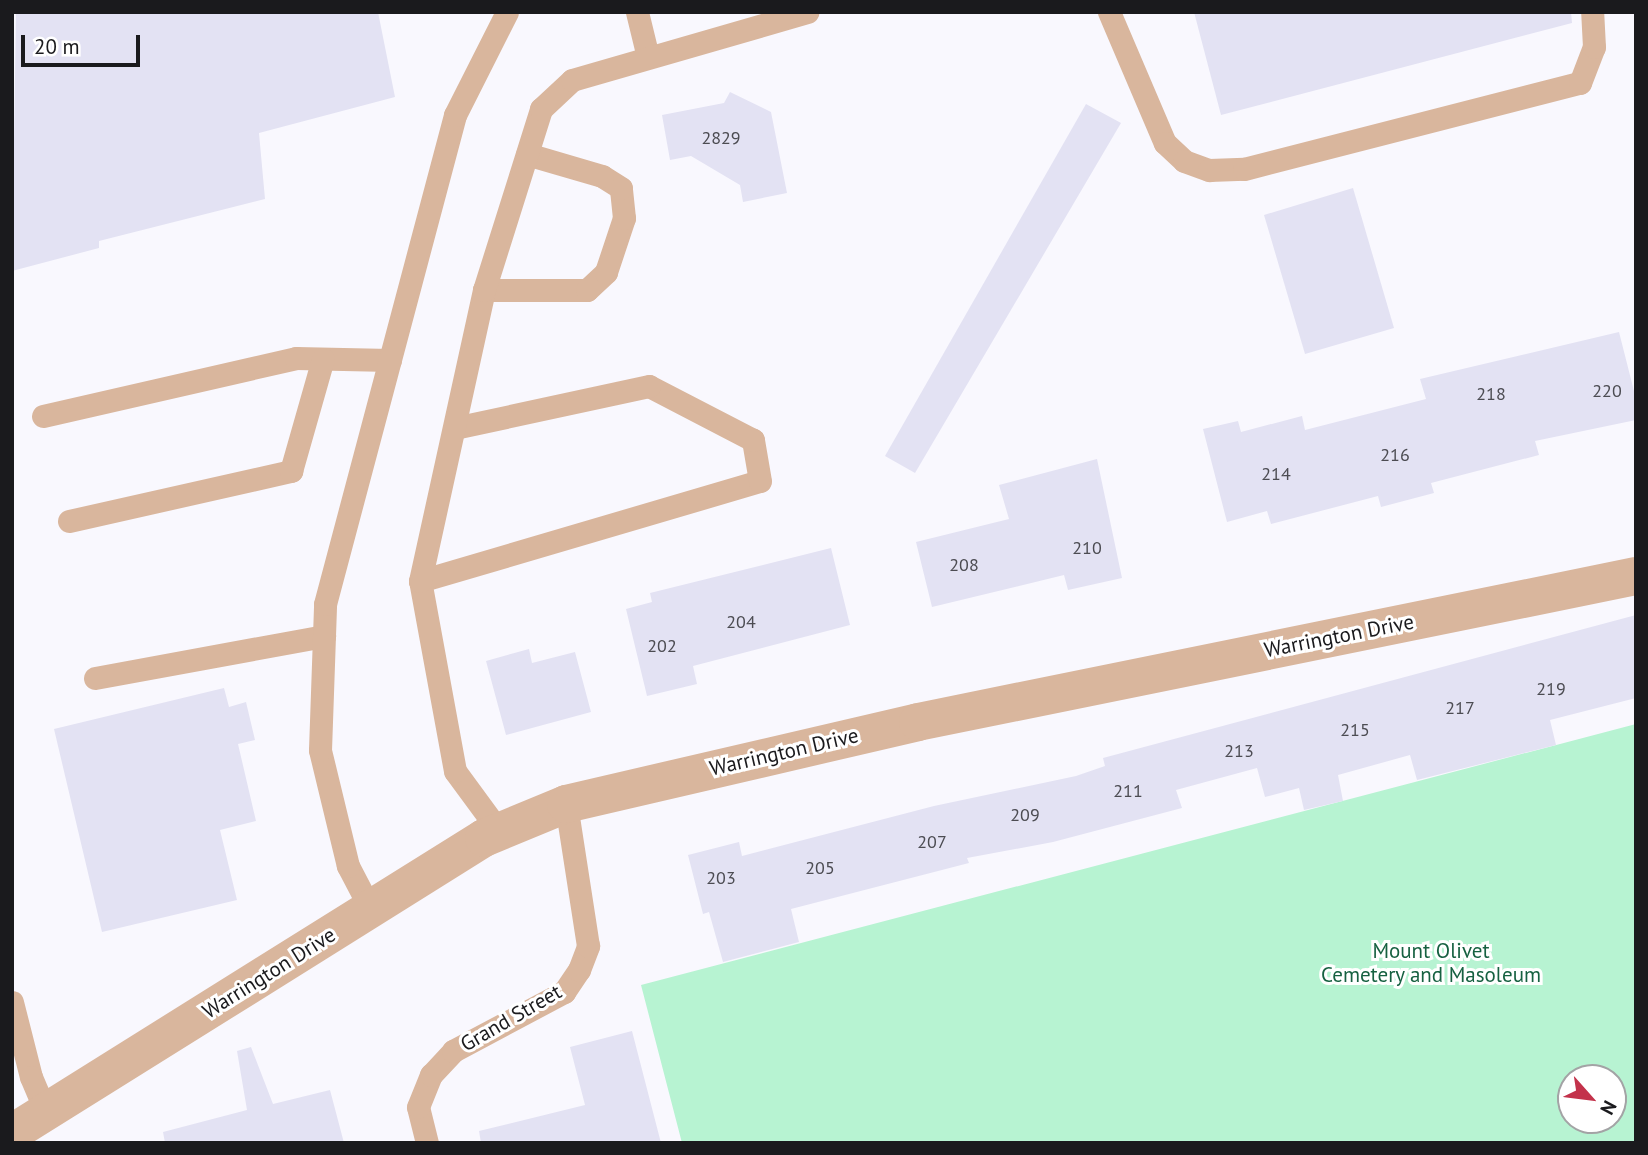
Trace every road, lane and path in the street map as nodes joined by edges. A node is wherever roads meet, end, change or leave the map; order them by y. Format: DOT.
graph roads {
  1 [pos="507,12"];
  2 [pos="637,12"];
  3 [pos="807,12"];
  4 [pos="1109,12"];
  5 [pos="1592,12"];
  6 [pos="648,57"];
  7 [pos="527,154"];
  8 [pos="484,290"];
  9 [pos="323,359"];
  10 [pos="390,360"];
  11 [pos="43,416"];
  12 [pos="454,428"];
  13 [pos="69,521"];
  14 [pos="1636,576"];
  15 [pos="420,581"];
  16 [pos="324,636"];
  17 [pos="95,678"];
  18 [pos="566,804"];
  19 [pos="499,831"];
  20 [pos="371,910"];
  21 [pos="12,1002"];
  22 [pos="20,1070"];
  23 [pos="46,1112"];
  24 [pos="12,1133"];
  25 [pos="427,1143"];
  1 -- 10 [label="lane"];
  2 -- 6 [label="lane"];
  3 -- 6 [label="lane"];
  4 -- 5 [label="lane"];
  6 -- 7 [label="lane"];
  7 -- 8 [label="lane"];
  7 -- 8 [label="lane"];
  8 -- 12 [label="lane"];
  9 -- 10 [label="lane"];
  9 -- 11 [label="lane"];
  9 -- 13 [label="lane"];
  10 -- 16 [label="lane"];
  12 -- 15 [label="lane"];
  12 -- 15 [label="lane"];
  14 -- 18 [label="street, Warrington Drive"];
  15 -- 19 [label="lane"];
  16 -- 17 [label="lane"];
  16 -- 20 [label="lane"];
  18 -- 19 [label="street, Warrington Drive"];
  18 -- 25 [label="lane, Grand Street"];
  19 -- 20 [label="street, Warrington Drive"];
  20 -- 23 [label="street, Warrington Drive"];
  21 -- 22 [label="lane"];
  22 -- 23 [label="lane"];
  23 -- 24 [label="street, Warrington Drive"];
}
